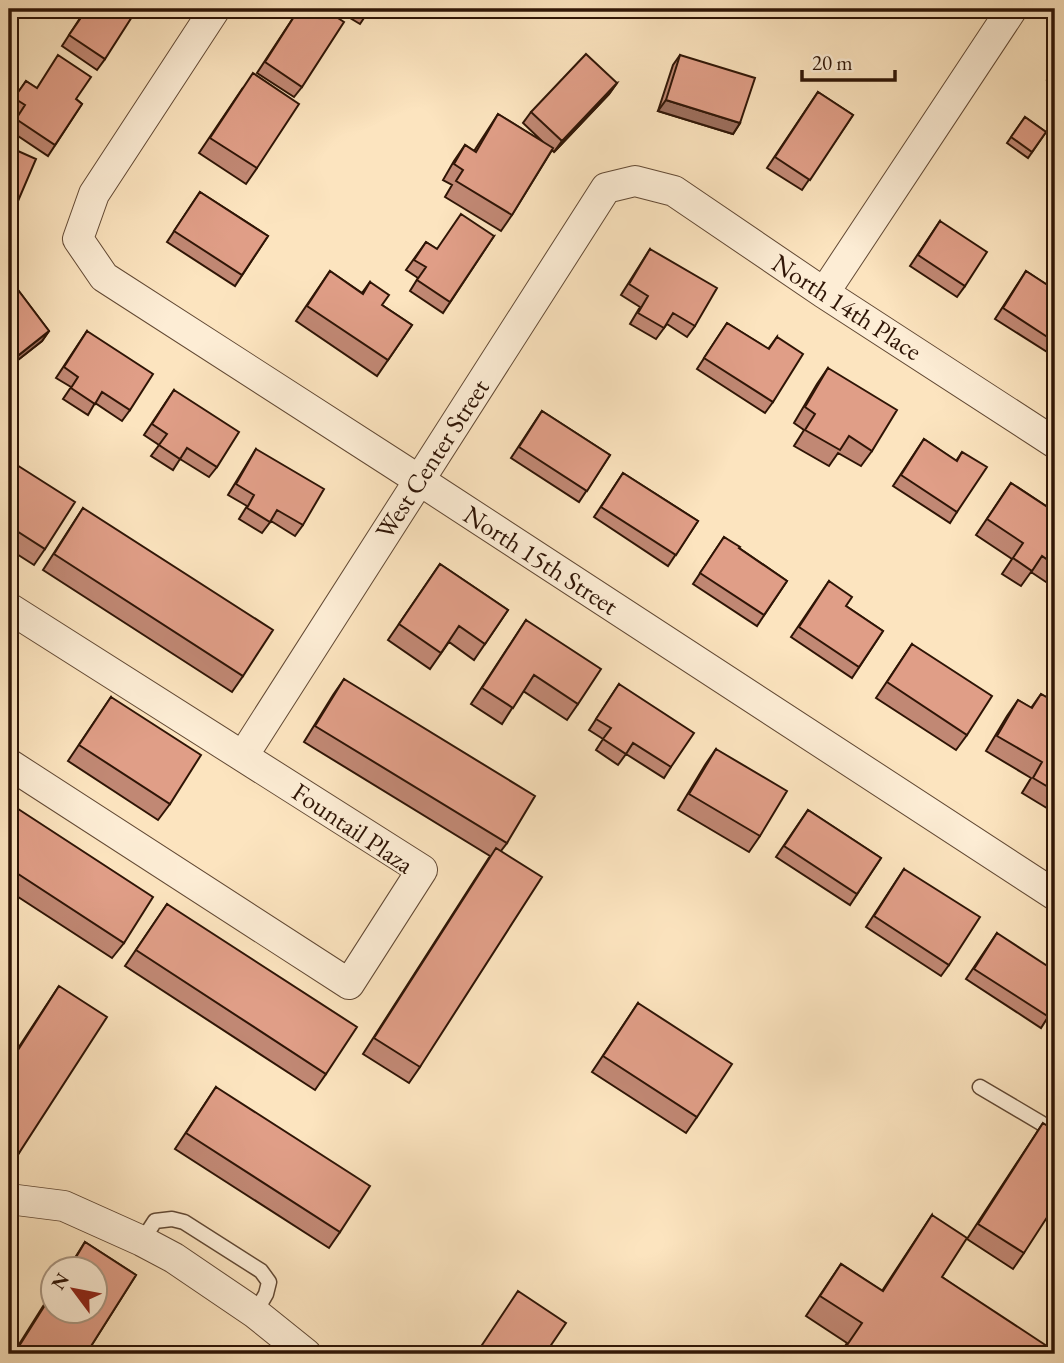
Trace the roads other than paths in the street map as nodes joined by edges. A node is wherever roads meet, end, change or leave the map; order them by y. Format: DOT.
graph roads {
  1 [pos="215,9"];
  2 [pos="1012,9"];
  3 [pos="635,181"];
  4 [pos="824,293"];
  5 [pos="1055,443"];
  6 [pos="419,480"];
  7 [pos="9,608"];
  8 [pos="243,756"];
  9 [pos="9,764"];
  10 [pos="1055,895"];
  11 [pos="980,1087"];
  12 [pos="1055,1135"];
  13 [pos="9,1199"];
  14 [pos="306,1354"];
  1 -- 6 [label="street, North 15th Street"];
  2 -- 4 [label="street"];
  3 -- 4 [label="street, North 14th Place"];
  3 -- 6 [label="street, West Center Street"];
  4 -- 5 [label="street, North 14th Place"];
  6 -- 8 [label="street, West Center Street"];
  6 -- 10 [label="street, North 15th Street"];
  7 -- 8 [label="street, Fountail Plaza"];
  8 -- 9 [label="street, Fountail Plaza"];
  11 -- 12 [label="lane"];
  13 -- 14 [label="street"];
}
